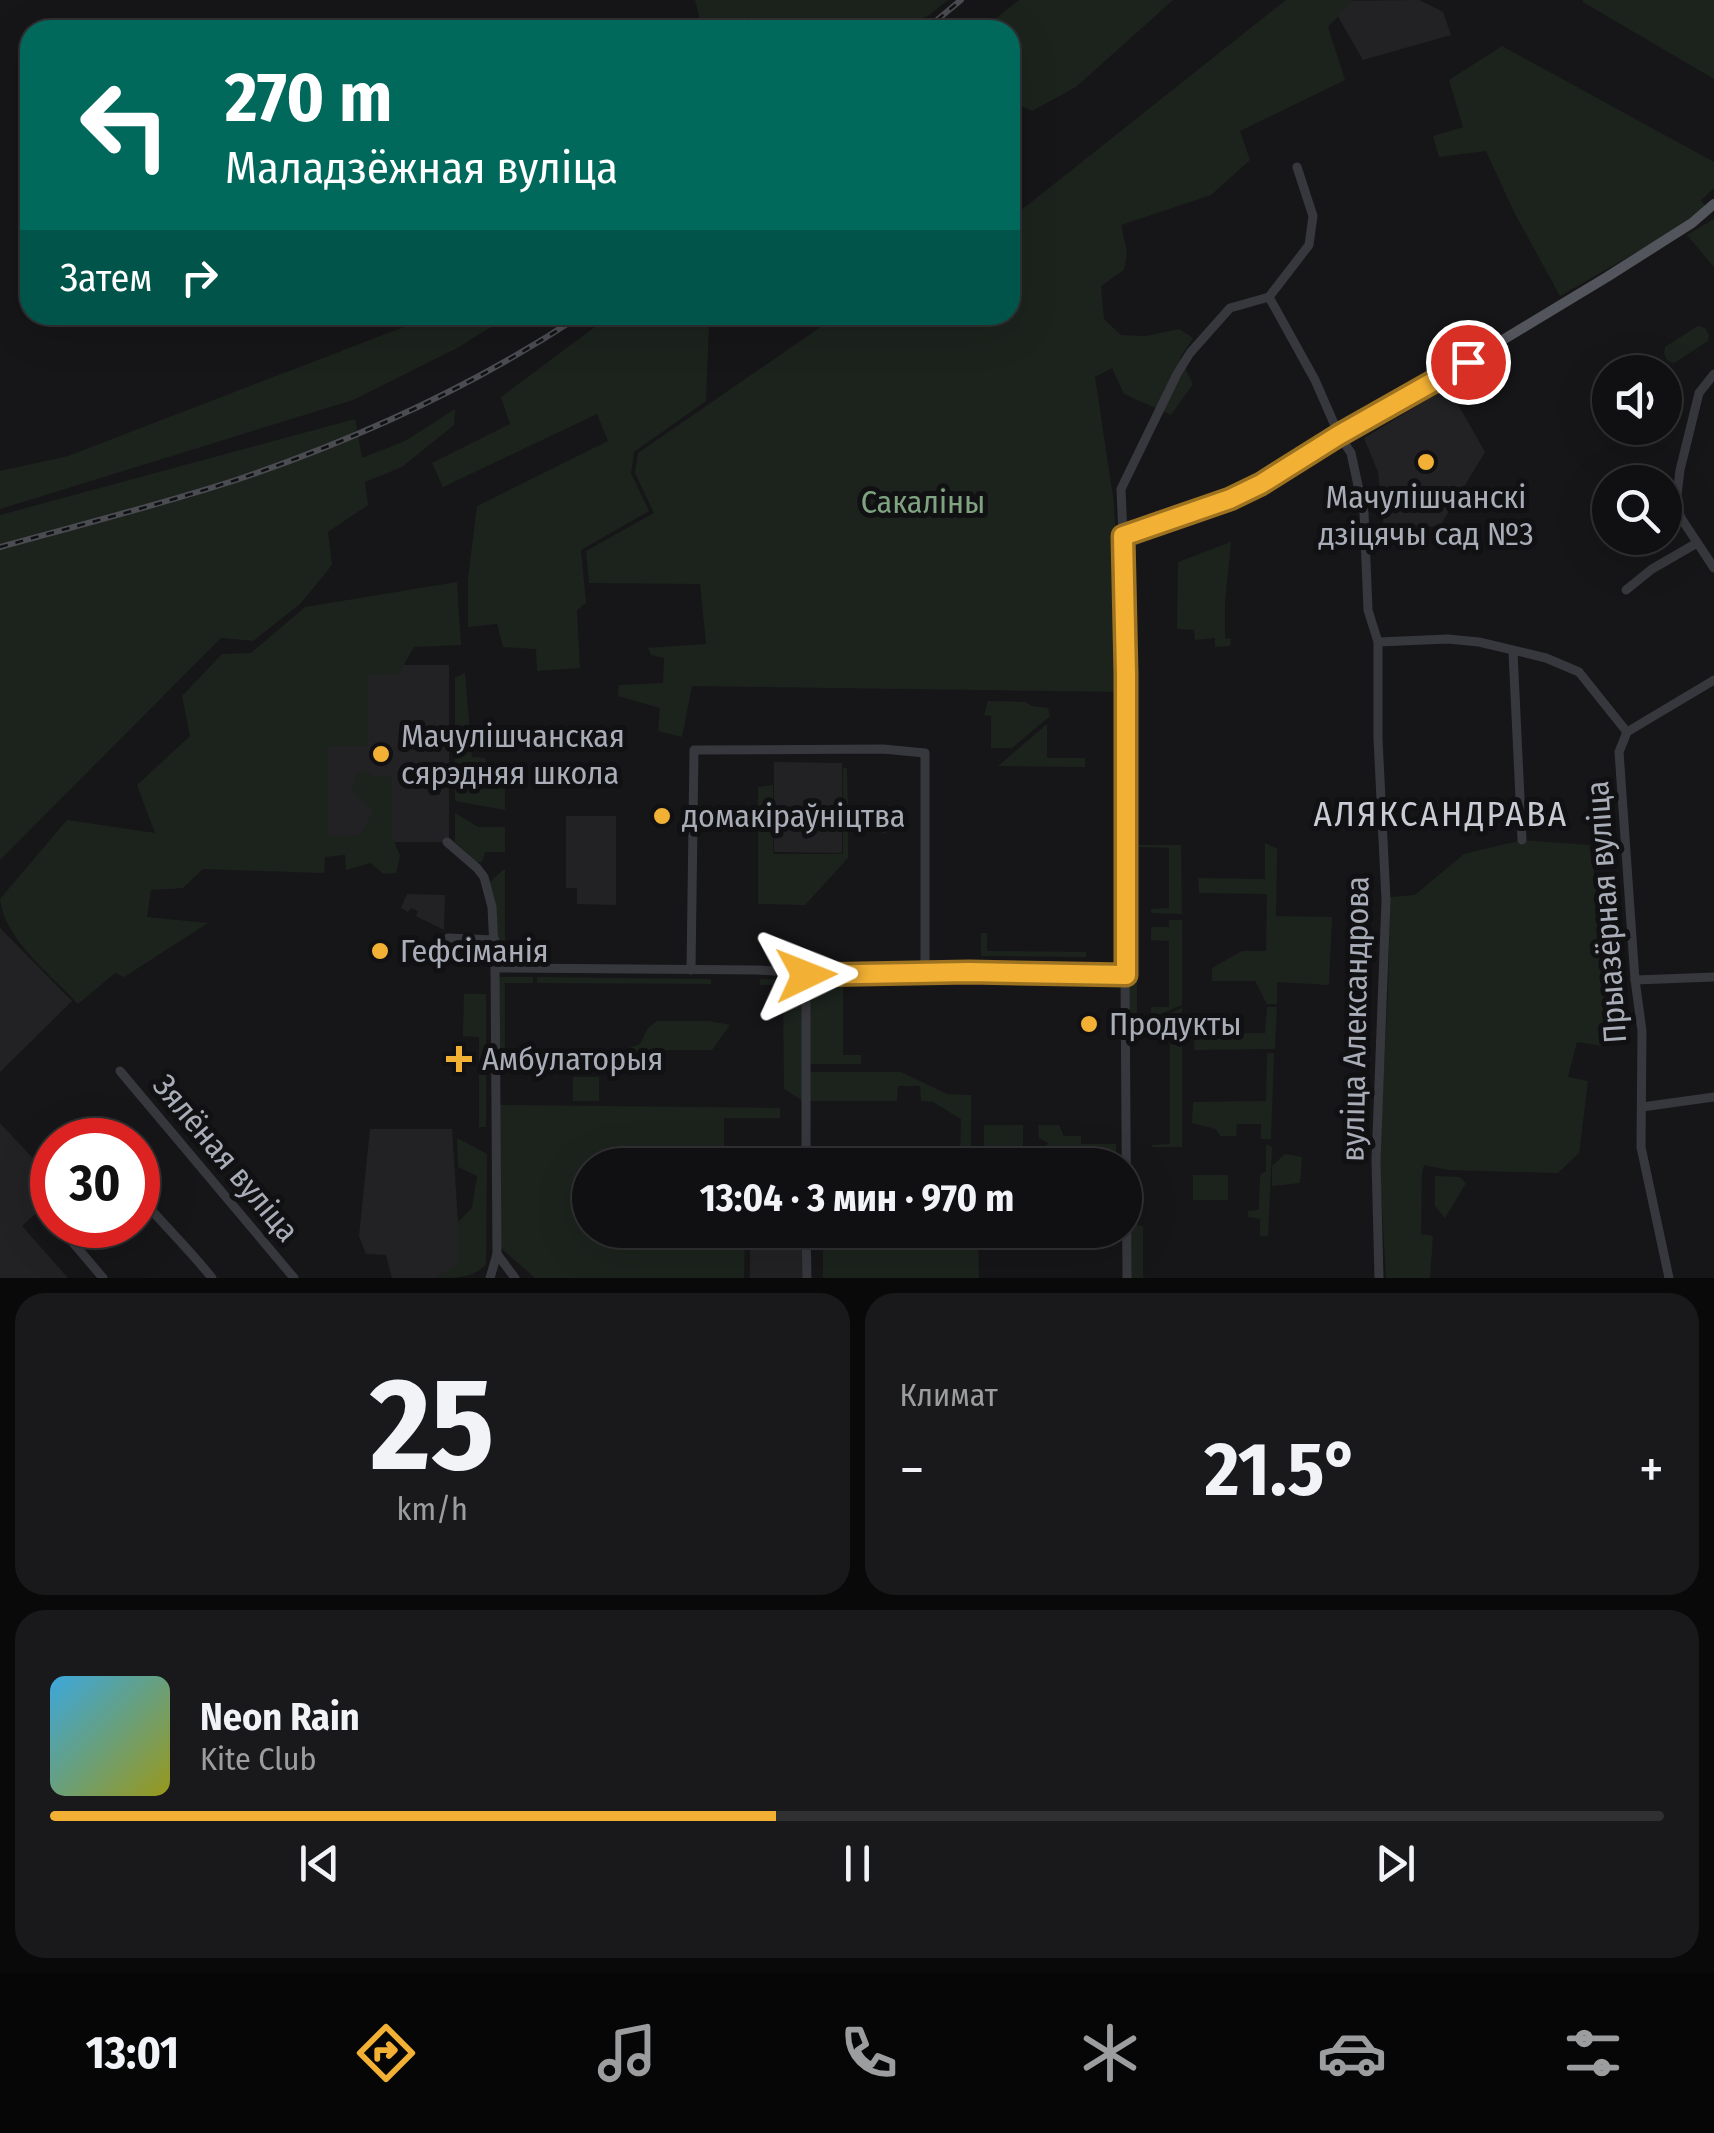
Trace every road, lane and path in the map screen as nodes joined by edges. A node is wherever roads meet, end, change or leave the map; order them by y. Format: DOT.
graph roads {
  1 [pos="1297,168"];
  2 [pos="1714,204"];
  3 [pos="1269,297"];
  4 [pos="1714,374"];
  5 [pos="1339,435"];
  6 [pos="1123,536"];
  7 [pos="1697,544"];
  8 [pos="1714,568"];
  9 [pos="1626,590"];
  10 [pos="1378,642"];
  11 [pos="1513,652"];
  12 [pos="1714,680"];
  13 [pos="1626,732"];
  14 [pos="1522,840"];
  15 [pos="447,842"];
  16 [pos="448,938"];
  17 [pos="495,940"];
  18 [pos="495,968"];
  19 [pos="691,970"];
  20 [pos="926,972"];
  21 [pos="806,974"];
  22 [pos="1126,975"];
  23 [pos="1714,977"];
  24 [pos="1634,980"];
  25 [pos="120,1071"];
  26 [pos="1714,1096"];
  27 [pos="1642,1107"];
  28 [pos="806,1148"];
  29 [pos="160,1220"];
  30 [pos="78,1248"];
  31 [pos="806,1248"];
  32 [pos="497,1254"];
  33 [pos="103,1278"];
  34 [pos="212,1278"];
  35 [pos="294,1278"];
  36 [pos="490,1278"];
  37 [pos="516,1278"];
  38 [pos="807,1278"];
  39 [pos="1126,1278"];
  40 [pos="1379,1278"];
  41 [pos="1669,1278"];
  1 -- 3 [label="street"];
  2 -- 5 [label="main road"];
  3 -- 5 [label="street, вуліца Александрова"];
  3 -- 6 [label="street"];
  4 -- 7 [label="street"];
  5 -- 6 [label="main road"];
  5 -- 10 [label="street, вуліца Александрова"];
  6 -- 22 [label="main road"];
  7 -- 8 [label="street"];
  7 -- 9 [label="street"];
  10 -- 11 [label="street"];
  10 -- 40 [label="street, вуліца Александрова"];
  11 -- 13 [label="street"];
  11 -- 14 [label="street"];
  12 -- 13 [label="street"];
  13 -- 24 [label="street, Прыазёрная вуліца"];
  15 -- 17 [label="street"];
  16 -- 17 [label="street"];
  17 -- 18 [label="street"];
  18 -- 19 [label="street"];
  18 -- 32 [label="street"];
  19 -- 20 [label="street"];
  19 -- 21 [label="street"];
  20 -- 21 [label="street"];
  20 -- 22 [label="street"];
  21 -- 28 [label="street"];
  22 -- 39 [label="street"];
  23 -- 24 [label="street"];
  24 -- 27 [label="street, Прыазёрная вуліца"];
  25 -- 35 [label="street, Зялёная вуліца"];
  26 -- 27 [label="street"];
  27 -- 41 [label="street, Прыазёрная вуліца"];
  29 -- 34 [label="street"];
  30 -- 33 [label="street"];
  31 -- 38 [label="street"];
  32 -- 36 [label="street"];
  32 -- 37 [label="street"];
}
